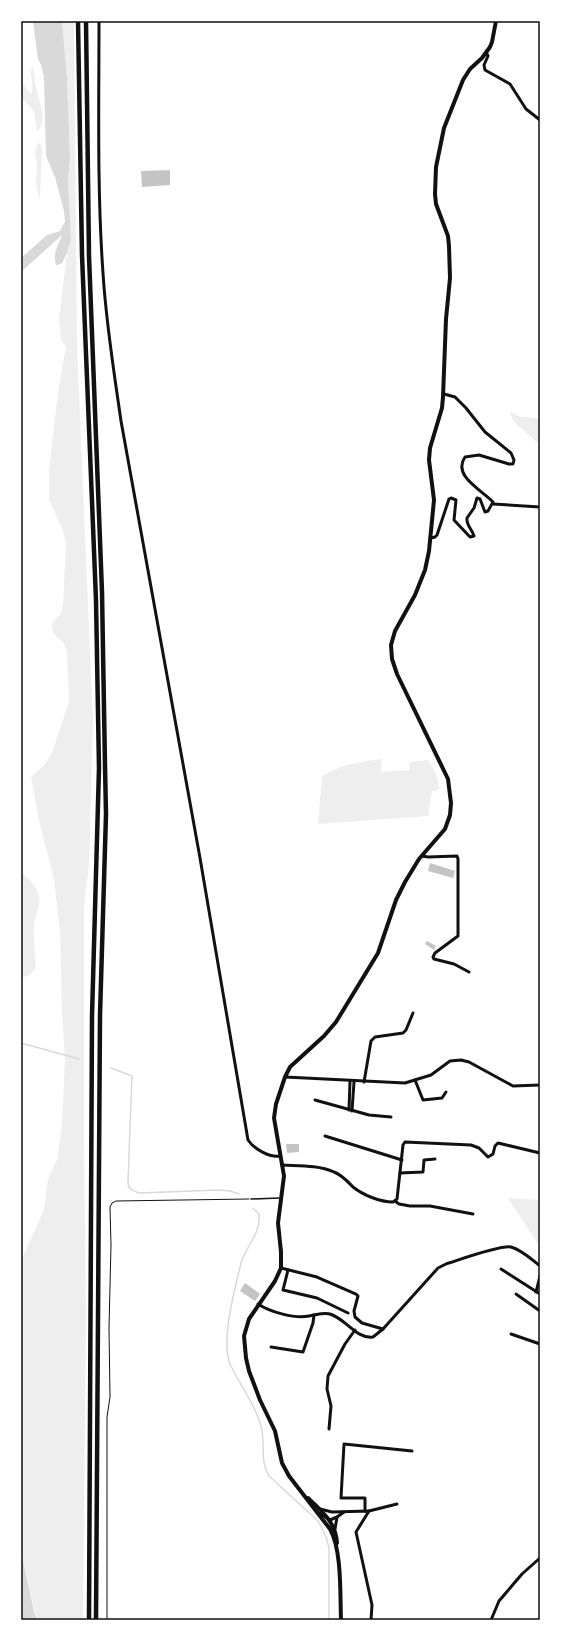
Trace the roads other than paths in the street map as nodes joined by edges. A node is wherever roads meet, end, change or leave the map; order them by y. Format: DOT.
graph roads {
  1 [pos="78,21"];
  2 [pos="86,21"];
  3 [pos="99,21"];
  4 [pos="496,21"];
  5 [pos="486,52"];
  6 [pos="540,120"];
  7 [pos="444,394"];
  8 [pos="493,504"];
  9 [pos="540,507"];
  10 [pos="431,538"];
  11 [pos="422,856"];
  12 [pos="469,972"];
  13 [pos="413,1013"];
  14 [pos="285,1077"];
  15 [pos="415,1080"];
  16 [pos="352,1081"];
  17 [pos="364,1082"];
  18 [pos="540,1085"];
  19 [pos="446,1092"];
  20 [pos="315,1100"];
  21 [pos="350,1110"];
  22 [pos="391,1117"];
  23 [pos="325,1136"];
  24 [pos="540,1153"];
  25 [pos="280,1156"];
  26 [pos="435,1159"];
  27 [pos="402,1160"];
  28 [pos="282,1165"];
  29 [pos="400,1173"];
  30 [pos="282,1198"];
  31 [pos="251,1199"];
  32 [pos="395,1201"];
  33 [pos="473,1214"];
  34 [pos="540,1266"];
  35 [pos="281,1268"];
  36 [pos="501,1269"];
  37 [pos="288,1270"];
  38 [pos="540,1276"];
  39 [pos="536,1292"];
  40 [pos="516,1294"];
  41 [pos="540,1294"];
  42 [pos="258,1304"];
  43 [pos="540,1311"];
  44 [pos="348,1313"];
  45 [pos="314,1315"];
  46 [pos="383,1329"];
  47 [pos="355,1330"];
  48 [pos="511,1334"];
  49 [pos="540,1344"];
  50 [pos="271,1347"];
  51 [pos="329,1429"];
  52 [pos="412,1451"];
  53 [pos="302,1493"];
  54 [pos="397,1504"];
  55 [pos="315,1510"];
  56 [pos="320,1510"];
  57 [pos="369,1510"];
  58 [pos="365,1511"];
  59 [pos="332,1512"];
  60 [pos="344,1512"];
  61 [pos="337,1517"];
  62 [pos="329,1519"];
  63 [pos="328,1526"];
  64 [pos="335,1529"];
  65 [pos="337,1551"];
  66 [pos="540,1558"];
  67 [pos="89,1620"];
  68 [pos="96,1620"];
  69 [pos="341,1620"];
  70 [pos="371,1620"];
  71 [pos="491,1620"];
  1 -- 67 [label="highway"];
  2 -- 68 [label="highway"];
  3 -- 25 [label="street"];
  4 -- 5 [label="main road"];
  5 -- 6 [label="street"];
  5 -- 7 [label="main road"];
  7 -- 8 [label="street"];
  7 -- 10 [label="main road"];
  8 -- 9 [label="street"];
  8 -- 10 [label="street"];
  10 -- 11 [label="main road"];
  11 -- 12 [label="street"];
  11 -- 14 [label="main road"];
  13 -- 17 [label="street"];
  14 -- 16 [label="street"];
  14 -- 25 [label="main road"];
  15 -- 17 [label="street"];
  15 -- 18 [label="street"];
  15 -- 19 [label="street"];
  16 -- 17 [label="street"];
  16 -- 21 [label="street"];
  20 -- 21 [label="street"];
  21 -- 22 [label="street"];
  23 -- 27 [label="street"];
  24 -- 27 [label="street"];
  25 -- 28 [label="main road"];
  26 -- 29 [label="street"];
  27 -- 29 [label="street"];
  28 -- 30 [label="main road"];
  28 -- 32 [label="street"];
  29 -- 32 [label="street"];
  30 -- 31 [label="lane"];
  30 -- 35 [label="main road"];
  32 -- 33 [label="street"];
  34 -- 46 [label="street"];
  35 -- 37 [label="street"];
  35 -- 42 [label="main road"];
  36 -- 39 [label="street"];
  37 -- 44 [label="street"];
  37 -- 46 [label="street"];
  38 -- 39 [label="street"];
  39 -- 41 [label="street"];
  40 -- 43 [label="street"];
  42 -- 45 [label="street"];
  42 -- 53 [label="main road"];
  45 -- 47 [label="street"];
  45 -- 50 [label="street"];
  46 -- 47 [label="street"];
  47 -- 51 [label="street"];
  48 -- 49 [label="street"];
  52 -- 58 [label="street"];
  53 -- 55 [label="main road"];
  53 -- 56 [label="main road"];
  54 -- 57 [label="street"];
  55 -- 62 [label="street"];
  55 -- 63 [label="main road"];
  56 -- 59 [label="street"];
  56 -- 62 [label="main road"];
  57 -- 58 [label="street"];
  57 -- 70 [label="street"];
  58 -- 60 [label="street"];
  59 -- 60 [label="street"];
  59 -- 62 [label="street"];
  60 -- 61 [label="street"];
  61 -- 62 [label="street"];
  61 -- 64 [label="street"];
  62 -- 63 [label="street"];
  62 -- 64 [label="main road"];
  63 -- 65 [label="main road"];
  64 -- 65 [label="main road"];
  65 -- 69 [label="main road"];
  66 -- 71 [label="street"];
}
